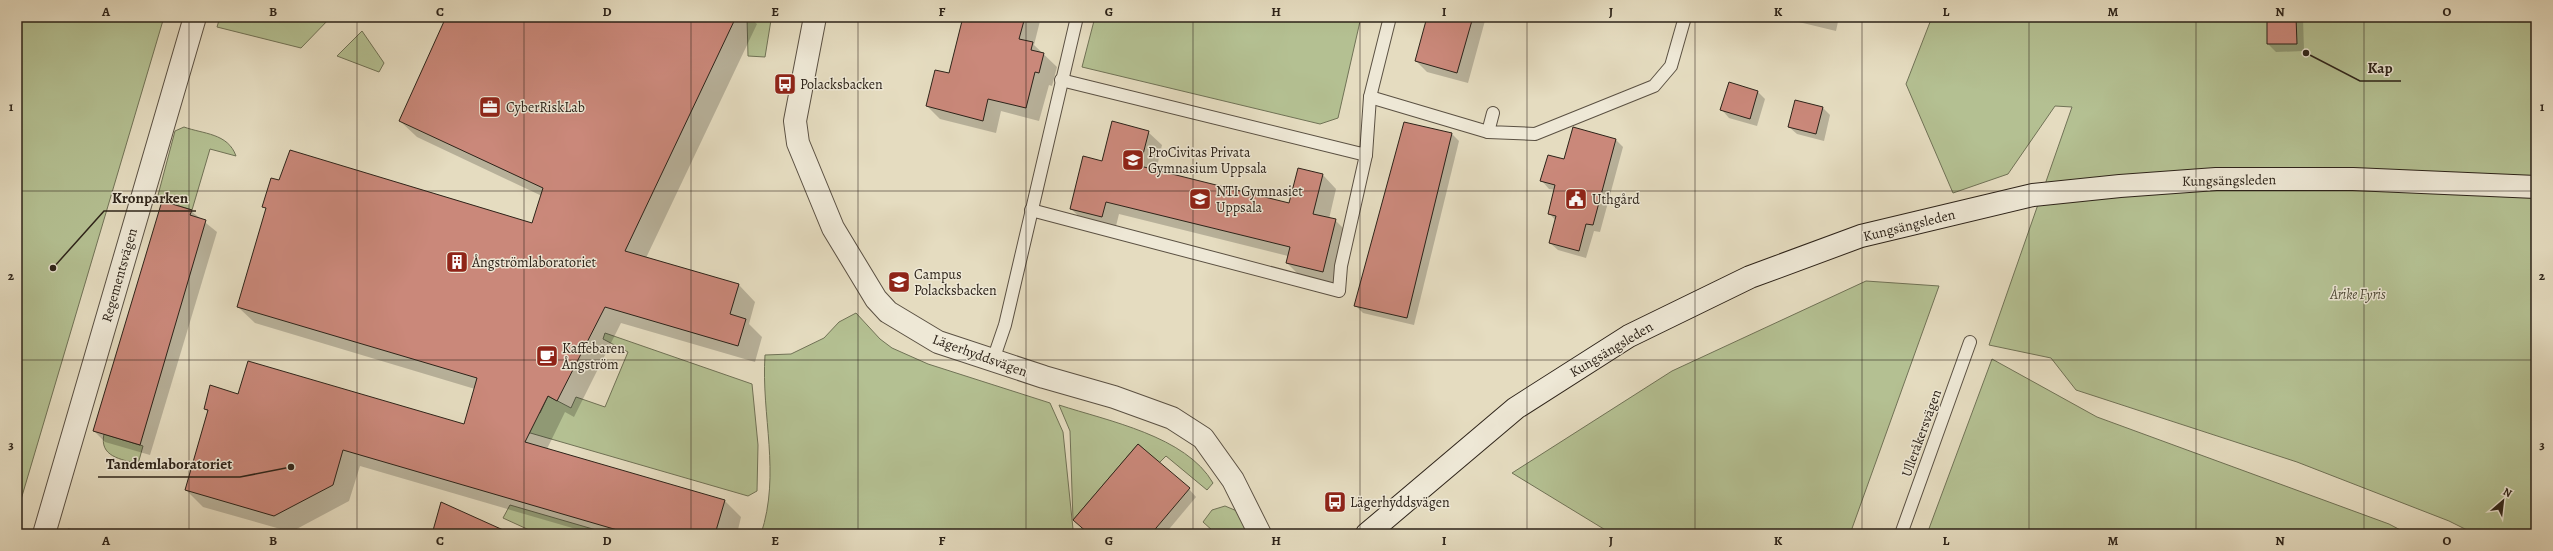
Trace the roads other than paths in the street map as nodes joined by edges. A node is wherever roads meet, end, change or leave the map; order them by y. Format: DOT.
graph roads {
  1 [pos="196,17"];
  2 [pos="815,17"];
  3 [pos="1077,17"];
  4 [pos="1390,17"];
  5 [pos="1685,17"];
  6 [pos="1061,80"];
  7 [pos="1370,97"];
  8 [pos="1493,113"];
  9 [pos="1488,132"];
  10 [pos="1366,155"];
  11 [pos="2536,187"];
  12 [pos="1031,210"];
  13 [pos="1970,342"];
  14 [pos="993,360"];
  15 [pos="44,534"];
  16 [pos="1260,534"];
  17 [pos="1367,534"];
  18 [pos="1901,534"];
  1 -- 15 [label="street, Regementsvägen"];
  2 -- 14 [label="street, Lägerhyddsvägen"];
  3 -- 6 [label="lane"];
  4 -- 7 [label="lane"];
  5 -- 9 [label="lane"];
  6 -- 10 [label="lane"];
  6 -- 12 [label="lane"];
  7 -- 9 [label="lane"];
  7 -- 10 [label="lane"];
  8 -- 9 [label="lane"];
  10 -- 12 [label="lane"];
  11 -- 17 [label="street, Kungsängsleden"];
  12 -- 14 [label="lane"];
  13 -- 18 [label="lane, Ulleråkersvägen"];
  14 -- 16 [label="street, Lägerhyddsvägen"];
}
